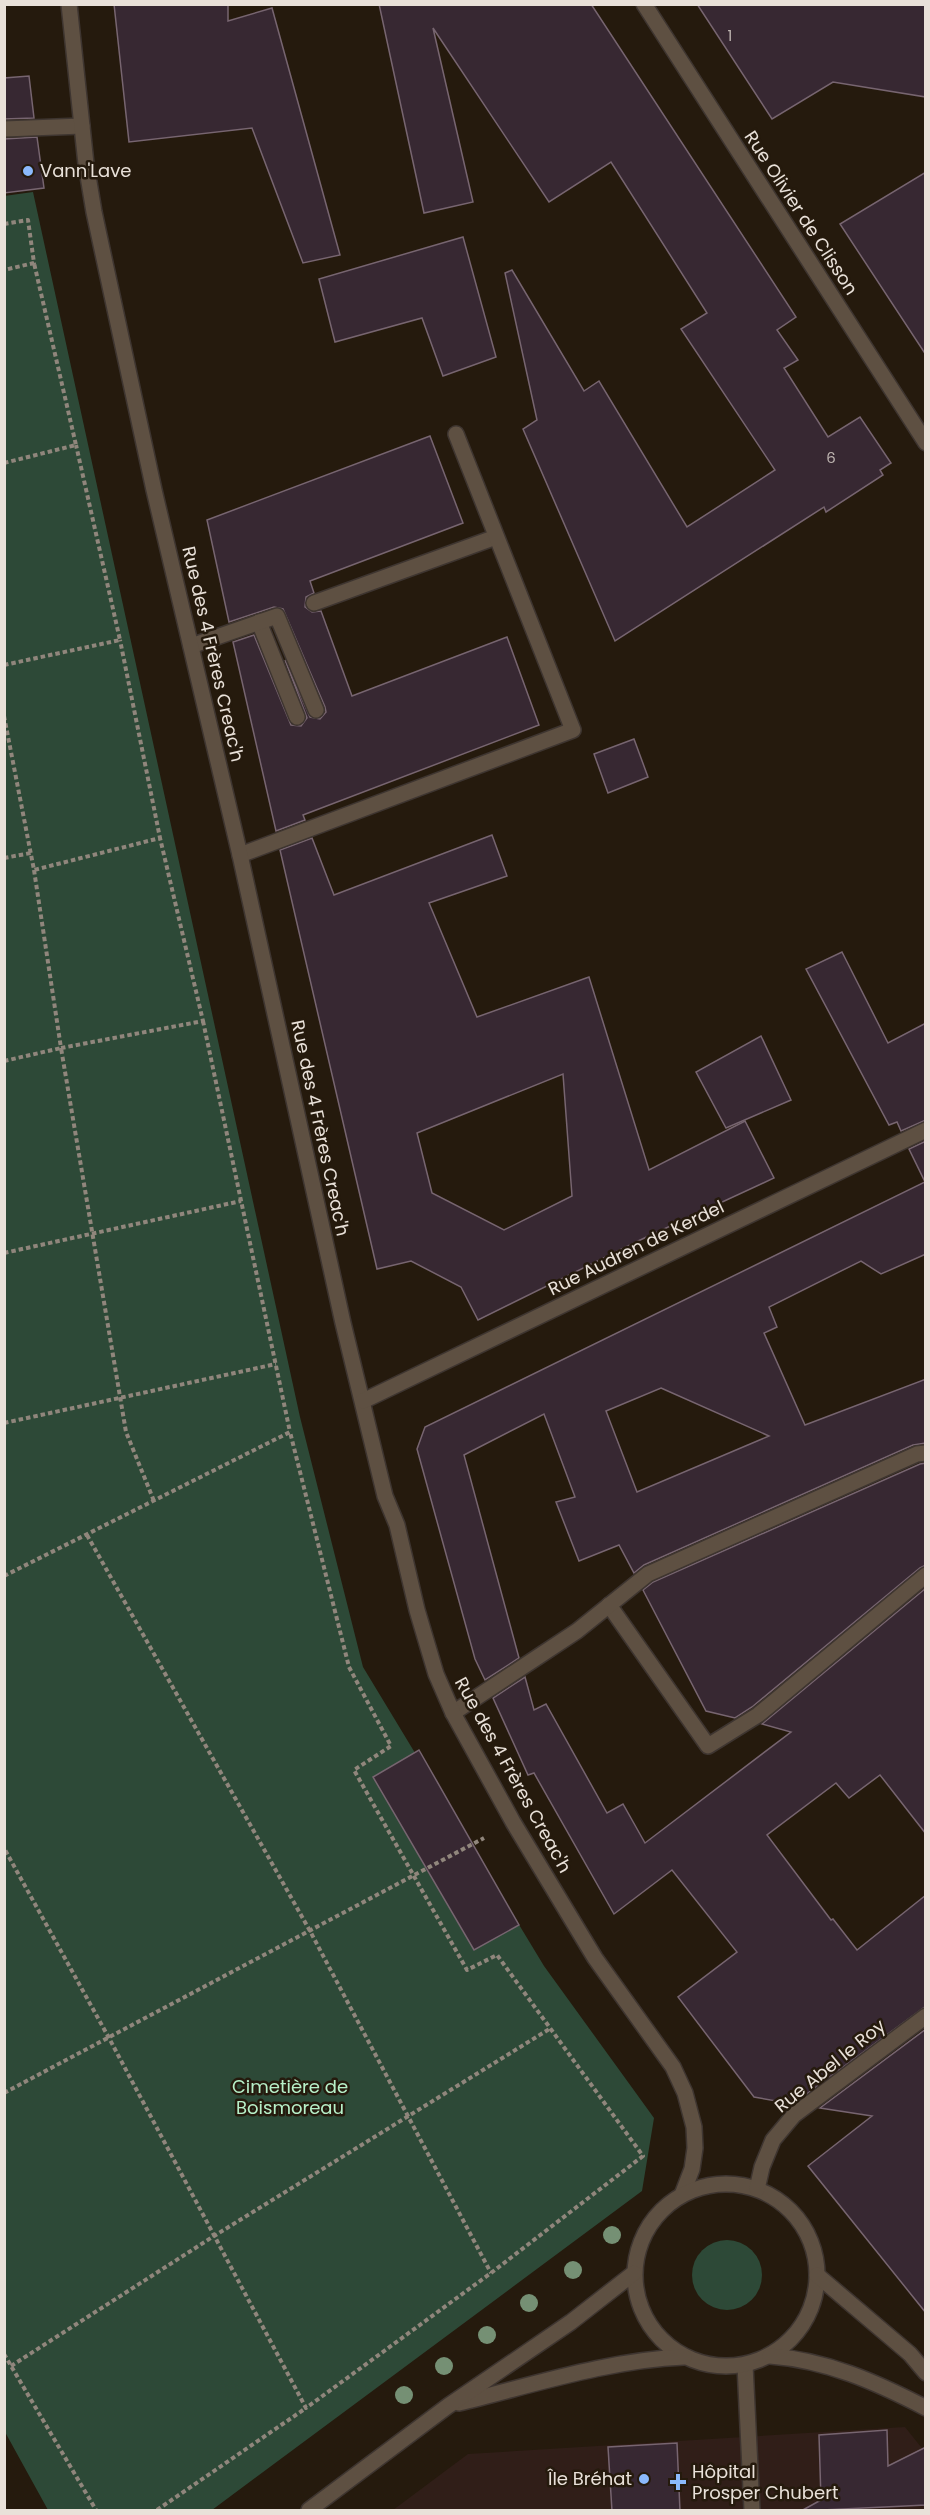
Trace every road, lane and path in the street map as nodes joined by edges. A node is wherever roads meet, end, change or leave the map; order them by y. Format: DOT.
graph roads {
  1 [pos="69,4"];
  2 [pos="644,4"];
  3 [pos="82,126"];
  4 [pos="4,129"];
  5 [pos="4,224"];
  6 [pos="34,263"];
  7 [pos="4,270"];
  8 [pos="456,434"];
  9 [pos="926,443"];
  10 [pos="76,445"];
  11 [pos="4,463"];
  12 [pos="496,537"];
  13 [pos="314,603"];
  14 [pos="259,622"];
  15 [pos="120,640"];
  16 [pos="191,646"];
  17 [pos="4,665"];
  18 [pos="316,710"];
  19 [pos="4,716"];
  20 [pos="297,717"];
  21 [pos="160,838"];
  22 [pos="31,853"];
  23 [pos="240,855"];
  24 [pos="4,858"];
  25 [pos="34,870"];
  26 [pos="203,1021"];
  27 [pos="61,1048"];
  28 [pos="4,1061"];
  29 [pos="926,1130"];
  30 [pos="241,1201"];
  31 [pos="92,1233"];
  32 [pos="4,1253"];
  33 [pos="276,1364"];
  34 [pos="120,1397"];
  35 [pos="363,1401"];
  36 [pos="4,1423"];
  37 [pos="290,1432"];
  38 [pos="923,1454"];
  39 [pos="154,1501"];
  40 [pos="87,1535"];
  41 [pos="926,1575"];
  42 [pos="4,1576"];
  43 [pos="609,1605"];
  44 [pos="453,1713"];
  45 [pos="513,1822"];
  46 [pos="4,1848"];
  47 [pos="412,1875"];
  48 [pos="310,1930"];
  49 [pos="926,2016"];
  50 [pos="550,2028"];
  51 [pos="109,2038"];
  52 [pos="4,2093"];
  53 [pos="408,2116"];
  54 [pos="758,2189"];
  55 [pos="682,2195"];
  56 [pos="214,2236"];
  57 [pos="634,2272"];
  58 [pos="491,2274"];
  59 [pos="817,2275"];
  60 [pos="4,2354"];
  61 [pos="770,2356"];
  62 [pos="684,2357"];
  63 [pos="745,2365"];
  64 [pos="11,2366"];
  65 [pos="926,2373"];
  66 [pos="448,2406"];
  67 [pos="306,2408"];
  68 [pos="926,2408"];
  69 [pos="96,2511"];
  70 [pos="157,2511"];
  71 [pos="309,2511"];
  72 [pos="752,2511"];
  1 -- 3 [label="street, Rue des 4 Frères Creac'h"];
  2 -- 9 [label="street, Rue Olivier de Clisson"];
  3 -- 4 [label="street"];
  3 -- 16 [label="street, Rue des 4 Frères Creac'h"];
  5 -- 6 [label="path"];
  6 -- 7 [label="path"];
  6 -- 10 [label="path"];
  8 -- 12 [label="street"];
  10 -- 11 [label="path"];
  10 -- 15 [label="path"];
  12 -- 13 [label="street"];
  12 -- 23 [label="street"];
  14 -- 16 [label="street"];
  14 -- 18 [label="street"];
  14 -- 20 [label="street"];
  15 -- 17 [label="path"];
  15 -- 21 [label="path"];
  16 -- 23 [label="street, Rue des 4 Frères Creac'h"];
  19 -- 22 [label="path"];
  21 -- 25 [label="path"];
  21 -- 26 [label="path"];
  22 -- 24 [label="path"];
  22 -- 25 [label="path"];
  23 -- 35 [label="street, Rue des 4 Frères Creac'h"];
  25 -- 27 [label="path"];
  26 -- 27 [label="path"];
  26 -- 30 [label="path"];
  27 -- 28 [label="path"];
  27 -- 31 [label="path"];
  29 -- 35 [label="street, Rue Audren de Kerdel"];
  30 -- 31 [label="path"];
  30 -- 33 [label="path"];
  31 -- 32 [label="path"];
  31 -- 34 [label="path"];
  33 -- 34 [label="path"];
  33 -- 37 [label="path"];
  34 -- 36 [label="path"];
  34 -- 39 [label="path"];
  35 -- 44 [label="street, Rue des 4 Frères Creac'h"];
  37 -- 39 [label="path"];
  37 -- 47 [label="path"];
  38 -- 43 [label="street"];
  39 -- 40 [label="path"];
  40 -- 42 [label="path"];
  40 -- 48 [label="path"];
  41 -- 43 [label="street"];
  43 -- 44 [label="street"];
  44 -- 45 [label="street, Rue des 4 Frères Creac'h"];
  45 -- 47 [label="path"];
  45 -- 55 [label="street, Rue des 4 Frères Creac'h"];
  46 -- 51 [label="path"];
  47 -- 48 [label="path"];
  47 -- 50 [label="path"];
  48 -- 51 [label="path"];
  48 -- 53 [label="path"];
  49 -- 54 [label="street, Rue Abel le Roy"];
  50 -- 53 [label="path"];
  50 -- 58 [label="path"];
  51 -- 52 [label="path"];
  51 -- 56 [label="path"];
  53 -- 56 [label="path"];
  53 -- 58 [label="path"];
  54 -- 55 [label="street"];
  54 -- 59 [label="street"];
  55 -- 57 [label="street"];
  56 -- 64 [label="path"];
  56 -- 67 [label="path"];
  57 -- 62 [label="street"];
  57 -- 66 [label="street"];
  58 -- 67 [label="path"];
  59 -- 61 [label="street"];
  59 -- 65 [label="street"];
  60 -- 64 [label="path"];
  61 -- 63 [label="street"];
  61 -- 68 [label="street"];
  62 -- 63 [label="street"];
  62 -- 66 [label="street"];
  63 -- 72 [label="street"];
  64 -- 69 [label="path"];
  66 -- 71 [label="street"];
  67 -- 70 [label="path"];
}
